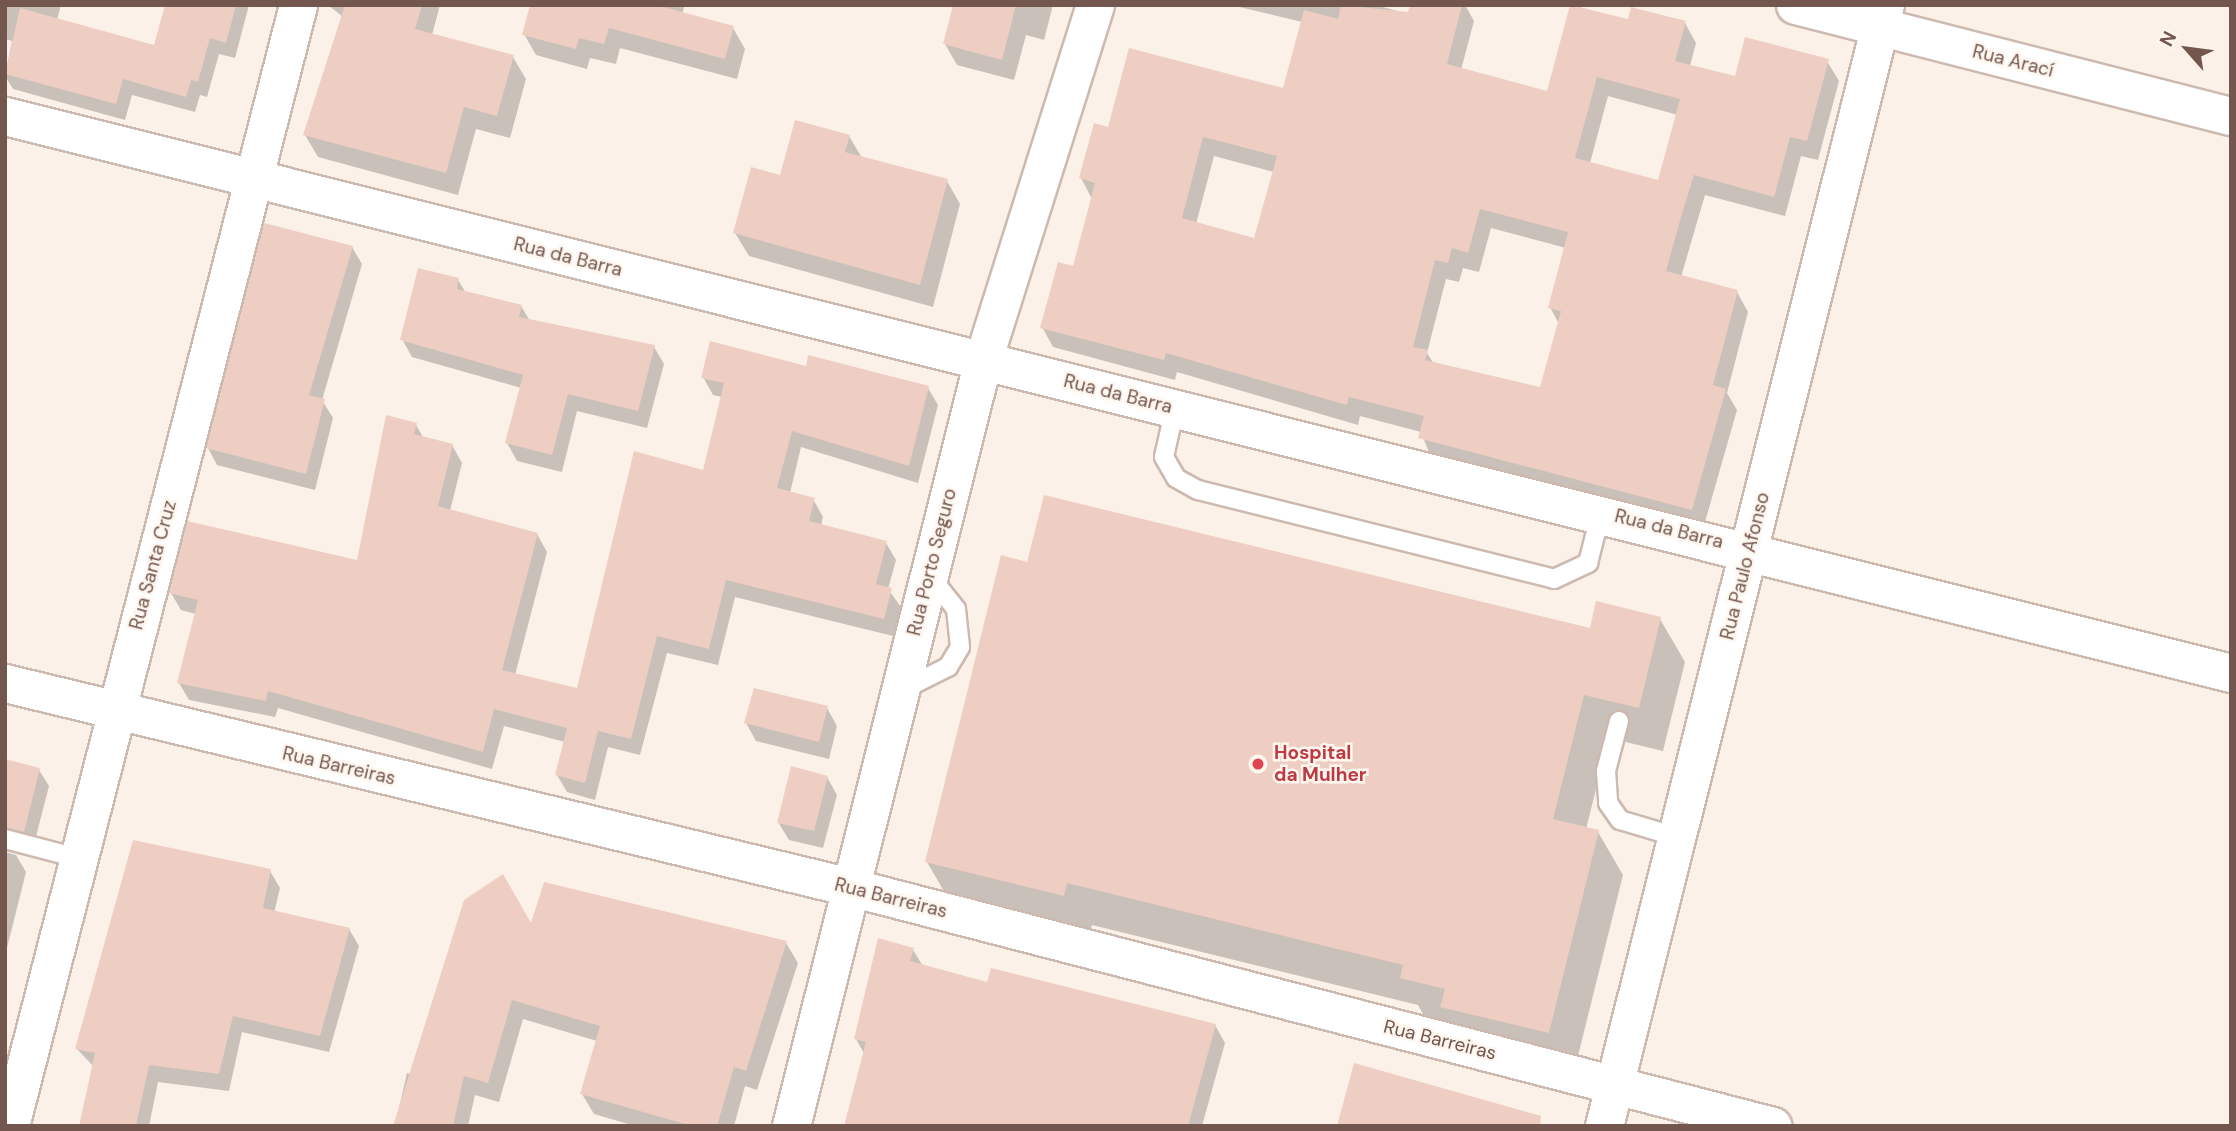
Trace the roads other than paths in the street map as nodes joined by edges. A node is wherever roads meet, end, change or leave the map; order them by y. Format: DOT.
graph roads {
  1 [pos="298,5"];
  2 [pos="1095,5"];
  3 [pos="1795,5"];
  4 [pos="1882,16"];
  5 [pos="5,116"];
  6 [pos="2231,116"];
  7 [pos="255,178"];
  8 [pos="984,360"];
  9 [pos="1175,408"];
  10 [pos="1601,512"];
  11 [pos="1750,549"];
  12 [pos="929,574"];
  13 [pos="2231,673"];
  14 [pos="5,683"];
  15 [pos="900,691"];
  16 [pos="115,712"];
  17 [pos="1619,721"];
  18 [pos="1677,837"];
  19 [pos="5,839"];
  20 [pos="82,859"];
  21 [pos="850,887"];
  22 [pos="1614,1085"];
  23 [pos="10,1126"];
  24 [pos="791,1126"];
  25 [pos="1604,1126"];
  26 [pos="1773,1126"];
  1 -- 7 [label="street, Rua Santa Cruz"];
  2 -- 8 [label="street, Rua Porto Seguro"];
  3 -- 4 [label="street, Rua Arací"];
  4 -- 6 [label="street, Rua Arací"];
  4 -- 11 [label="street, Rua Paulo Afonso"];
  5 -- 7 [label="street, Rua da Barra"];
  7 -- 8 [label="street, Rua da Barra"];
  7 -- 16 [label="street, Rua Santa Cruz"];
  8 -- 9 [label="street, Rua da Barra"];
  8 -- 12 [label="street, Rua Porto Seguro"];
  9 -- 10 [label="street, Rua da Barra"];
  9 -- 10 [label="lane"];
  10 -- 11 [label="street, Rua da Barra"];
  11 -- 13 [label="street, Rua da Barra"];
  11 -- 18 [label="street, Rua Paulo Afonso"];
  12 -- 15 [label="street, Rua Porto Seguro"];
  12 -- 15 [label="lane"];
  14 -- 16 [label="street, Rua Barreiras"];
  15 -- 21 [label="street, Rua Porto Seguro"];
  16 -- 20 [label="street, Rua Santa Cruz"];
  16 -- 21 [label="street, Rua Barreiras"];
  17 -- 18 [label="lane"];
  18 -- 22 [label="street, Rua Paulo Afonso"];
  19 -- 20 [label="lane"];
  20 -- 23 [label="street, Rua Santa Cruz"];
  21 -- 22 [label="street, Rua Barreiras"];
  21 -- 24 [label="street, Rua Porto Seguro"];
  22 -- 25 [label="street, Rua Paulo Afonso"];
  22 -- 26 [label="street, Rua Barreiras"];
}
